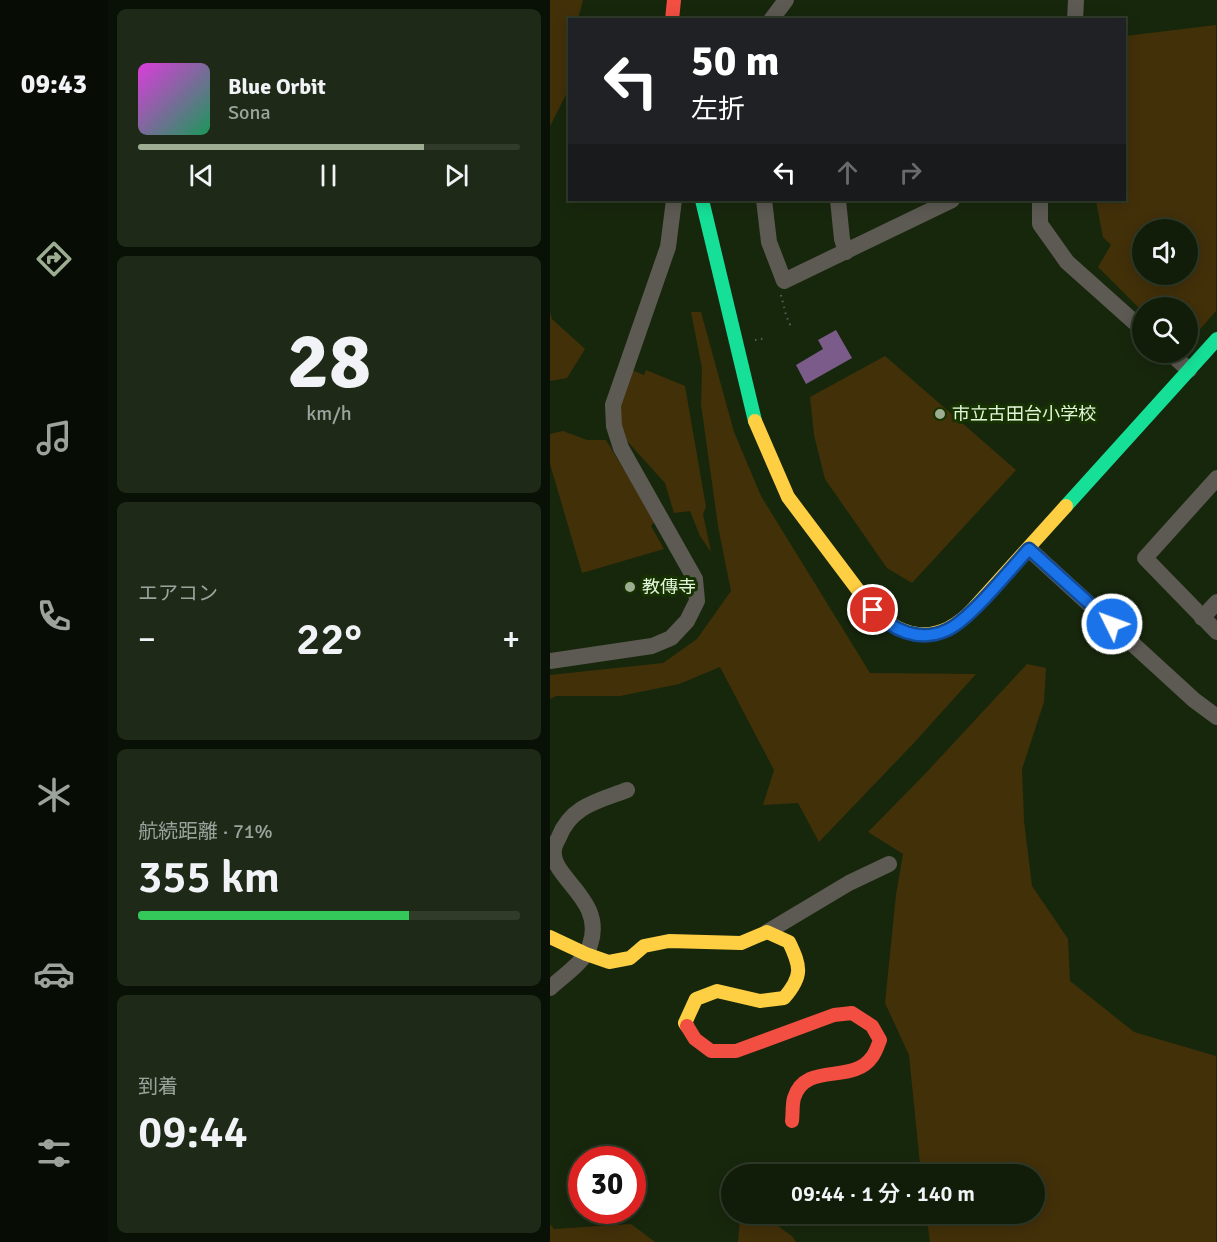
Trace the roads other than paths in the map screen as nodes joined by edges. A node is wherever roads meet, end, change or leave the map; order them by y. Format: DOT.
graph roads {
  1 [pos="674,0"];
  2 [pos="786,0"];
  3 [pos="1076,0"];
  4 [pos="672,18"];
  5 [pos="772,18"];
  6 [pos="1075,18"];
  7 [pos="674,201"];
  8 [pos="702,201"];
  9 [pos="764,201"];
  10 [pos="838,201"];
  11 [pos="912,201"];
  12 [pos="950,201"];
  13 [pos="1040,201"];
  14 [pos="916,216"];
  15 [pos="846,252"];
  16 [pos="1132,320"];
  17 [pos="1216,339"];
  18 [pos="1181,363"];
  19 [pos="1189,370"];
  20 [pos="1216,478"];
  21 [pos="1029,549"];
  22 [pos="1216,602"];
  23 [pos="1202,618"];
  24 [pos="1216,632"];
  25 [pos="550,661"];
  26 [pos="1216,717"];
  27 [pos="627,790"];
  28 [pos="889,864"];
  29 [pos="767,932"];
  30 [pos="550,936"];
  31 [pos="586,954"];
  32 [pos="550,988"];
  33 [pos="792,1121"];
  1 -- 4 [label="street"];
  2 -- 5 [label="street"];
  3 -- 6 [label="street"];
  7 -- 25 [label="street"];
  8 -- 21 [label="street"];
  9 -- 15 [label="street"];
  10 -- 15 [label="street"];
  11 -- 14 [label="street"];
  12 -- 14 [label="street"];
  13 -- 16 [label="street"];
  14 -- 15 [label="street"];
  17 -- 19 [label="street"];
  18 -- 19 [label="street"];
  19 -- 21 [label="street"];
  20 -- 23 [label="street"];
  21 -- 26 [label="street"];
  22 -- 23 [label="street"];
  23 -- 24 [label="street"];
  27 -- 31 [label="street"];
  28 -- 29 [label="street"];
  29 -- 31 [label="street"];
  29 -- 33 [label="street"];
  30 -- 31 [label="street"];
  31 -- 32 [label="street"];
}
